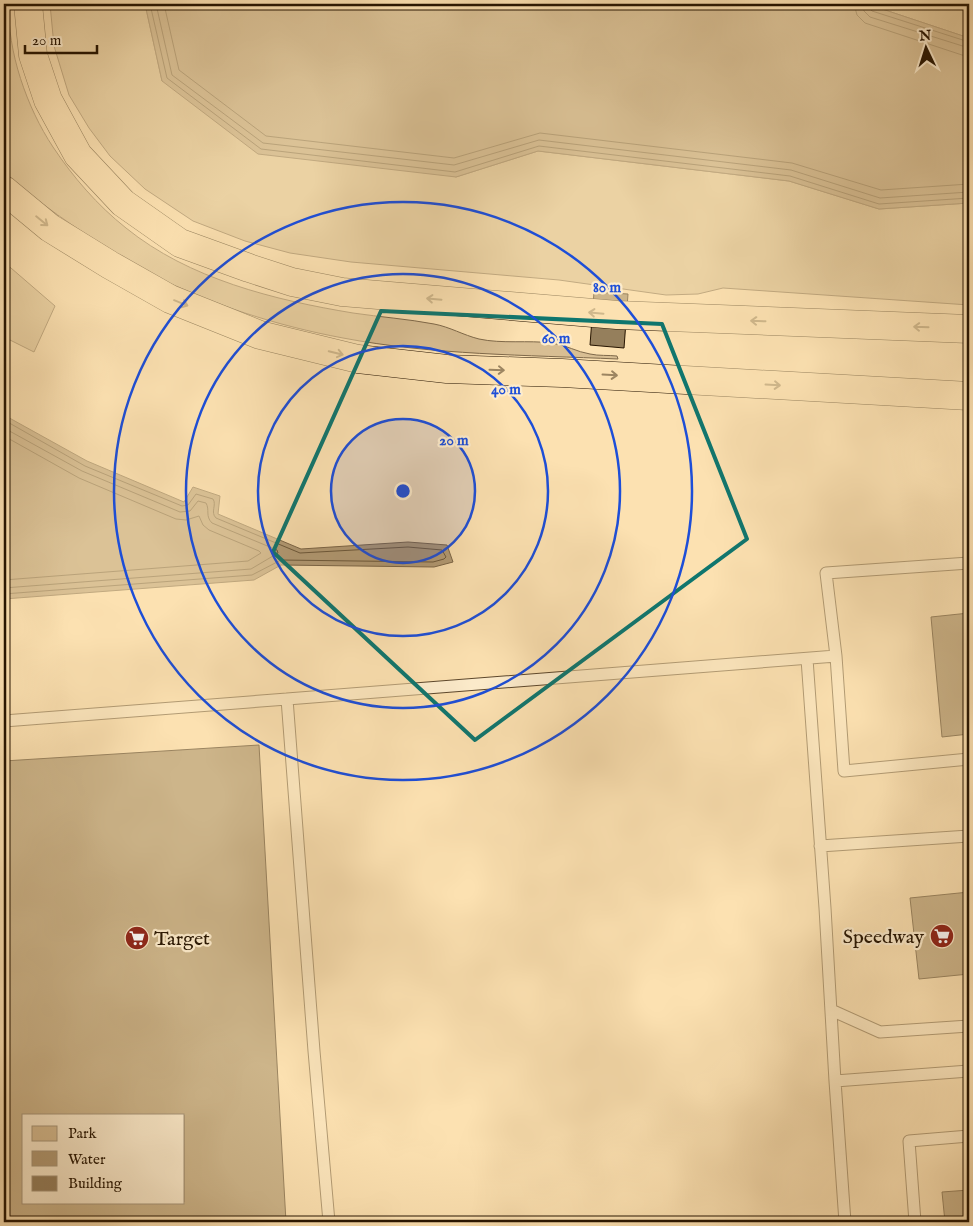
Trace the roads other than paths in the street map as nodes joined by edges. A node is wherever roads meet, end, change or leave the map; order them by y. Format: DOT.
graph roads {
  1 [pos="28,4"];
  2 [pos="4,190"];
  3 [pos="969,329"];
  4 [pos="969,396"];
  5 [pos="969,563"];
  6 [pos="836,656"];
  7 [pos="807,659"];
  8 [pos="287,699"];
  9 [pos="4,721"];
  10 [pos="969,759"];
  11 [pos="969,836"];
  12 [pos="820,846"];
  13 [pos="831,1010"];
  14 [pos="969,1026"];
  15 [pos="969,1071"];
  16 [pos="835,1081"];
  17 [pos="969,1136"];
  18 [pos="329,1222"];
  19 [pos="845,1222"];
  20 [pos="915,1222"];
  3 -- 1 [label="highway, one-way"];
  2 -- 4 [label="highway, one-way"];
  5 -- 6 [label="lane"];
  6 -- 7 [label="lane"];
  6 -- 10 [label="lane"];
  7 -- 8 [label="lane"];
  7 -- 12 [label="lane"];
  8 -- 9 [label="lane"];
  8 -- 18 [label="lane"];
  11 -- 12 [label="lane"];
  12 -- 13 [label="lane"];
  13 -- 14 [label="lane"];
  13 -- 16 [label="lane"];
  15 -- 16 [label="lane"];
  16 -- 19 [label="lane"];
  17 -- 20 [label="lane"];
}
